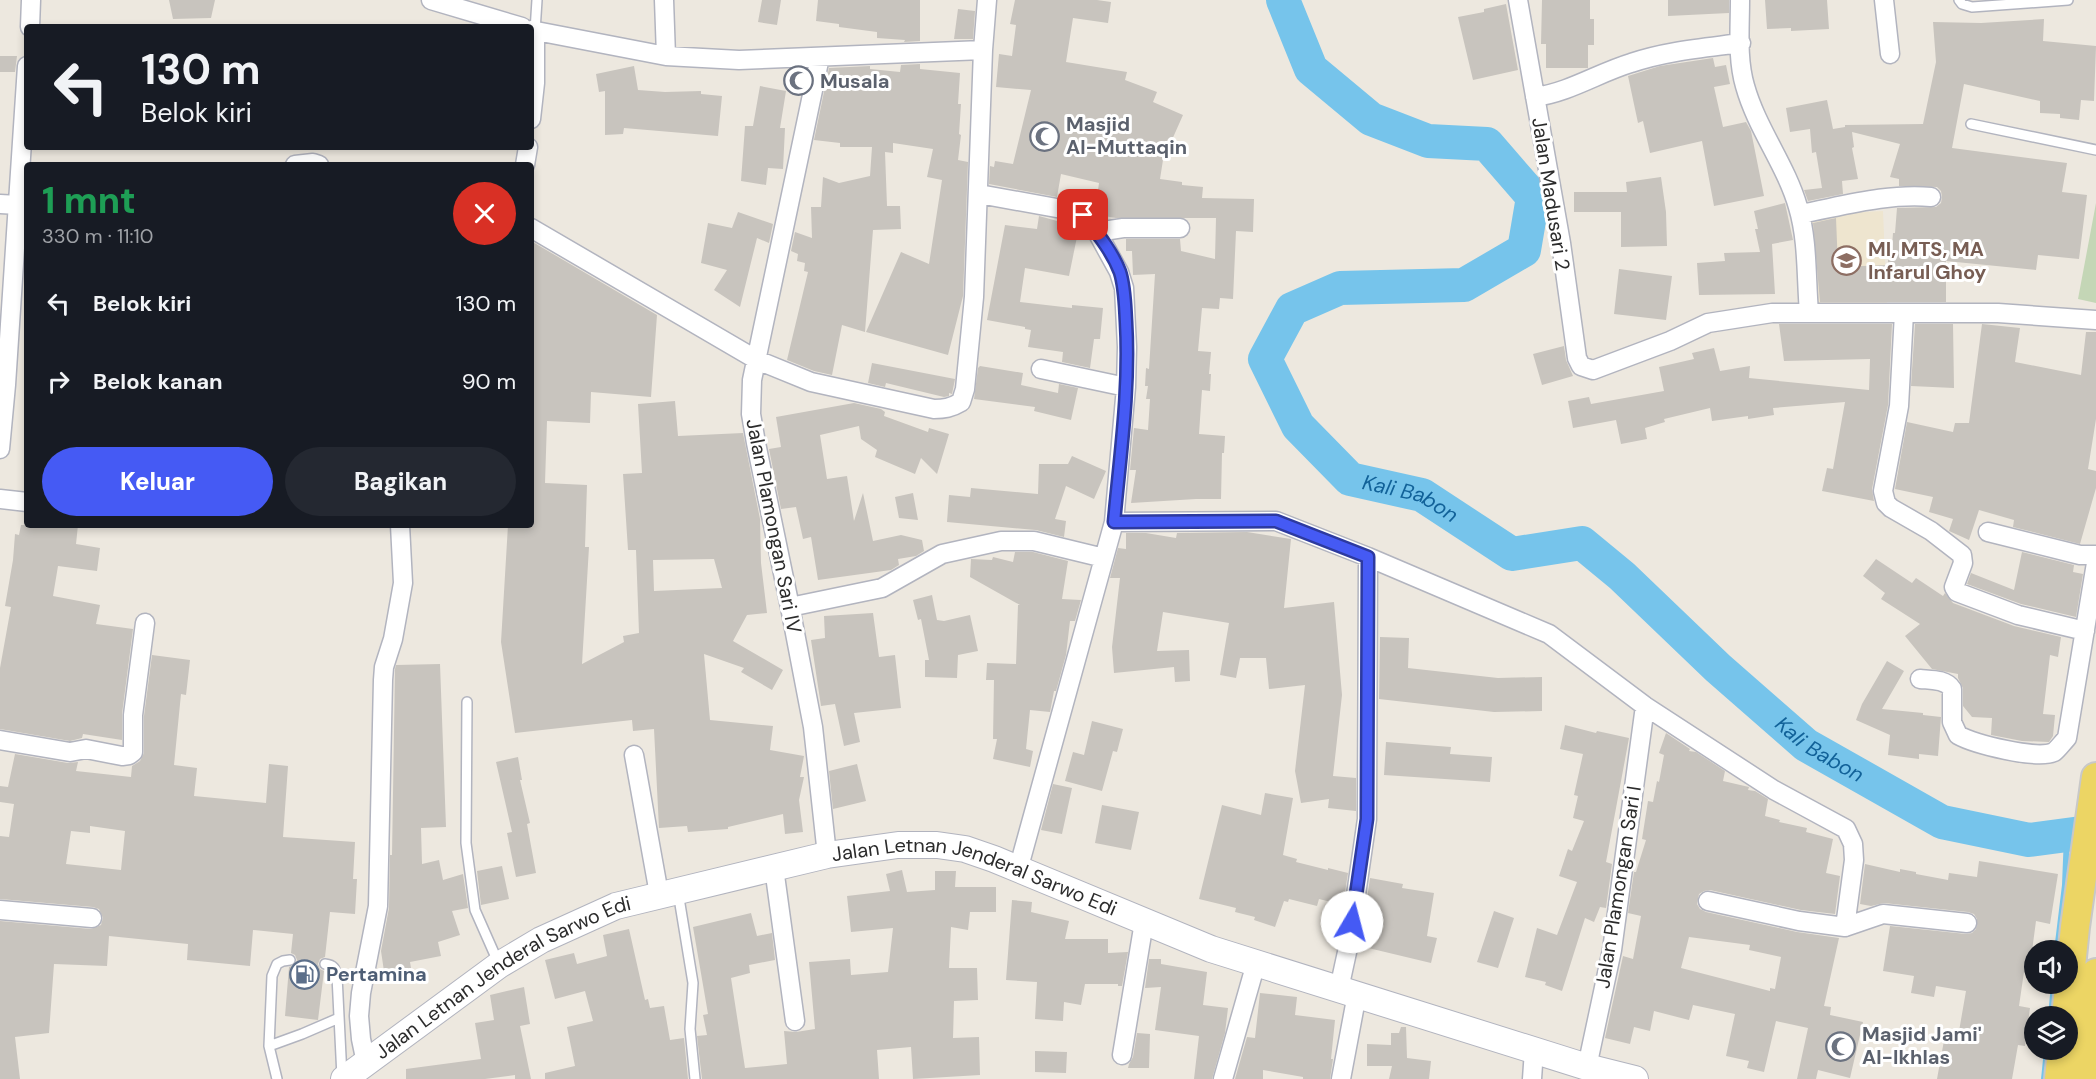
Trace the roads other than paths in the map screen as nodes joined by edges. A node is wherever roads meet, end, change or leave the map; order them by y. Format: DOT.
graph roads {
  1 [pos="32,0"];
  2 [pos="431,0"];
  3 [pos="537,0"];
  4 [pos="664,0"];
  5 [pos="987,0"];
  6 [pos="1518,0"];
  7 [pos="1740,0"];
  8 [pos="1884,0"];
  9 [pos="1959,0"];
  10 [pos="2068,0"];
  11 [pos="1995,3"];
  12 [pos="30,24"];
  13 [pos="512,24"];
  14 [pos="530,24"];
  15 [pos="534,30"];
  16 [pos="1740,43"];
  17 [pos="983,50"];
  18 [pos="1890,54"];
  19 [pos="666,57"];
  20 [pos="820,57"];
  21 [pos="534,68"];
  22 [pos="534,97"];
  23 [pos="1535,97"];
  24 [pos="1971,124"];
  25 [pos="24,144"];
  26 [pos="2096,150"];
  27 [pos="23,170"];
  28 [pos="979,194"];
  29 [pos="1931,197"];
  30 [pos="9,205"];
  31 [pos="1800,214"];
  32 [pos="1180,228"];
  33 [pos="534,230"];
  34 [pos="1097,232"];
  35 [pos="6,303"];
  36 [pos="1809,312"];
  37 [pos="1904,313"];
  38 [pos="2096,320"];
  39 [pos="757,360"];
  40 [pos="1041,369"];
  41 [pos="1126,387"];
  42 [pos="0,448"];
  43 [pos="0,499"];
  44 [pos="24,502"];
  45 [pos="1114,522"];
  46 [pos="400,528"];
  47 [pos="1988,532"];
  48 [pos="2096,555"];
  49 [pos="1368,557"];
  50 [pos="1104,558"];
  51 [pos="2096,563"];
  52 [pos="790,607"];
  53 [pos="146,622"];
  54 [pos="2085,631"];
  55 [pos="1920,679"];
  56 [pos="467,702"];
  57 [pos="1645,706"];
  58 [pos="0,740"];
  59 [pos="634,755"];
  60 [pos="2096,777"];
  61 [pos="827,855"];
  62 [pos="774,868"];
  63 [pos="1018,870"];
  64 [pos="668,892"];
  65 [pos="1708,901"];
  66 [pos="0,910"];
  67 [pos="92,918"];
  68 [pos="1144,922"];
  69 [pos="1966,923"];
  70 [pos="1845,927"];
  71 [pos="290,960"];
  72 [pos="1256,963"];
  73 [pos="325,964"];
  74 [pos="499,965"];
  75 [pos="2096,973"];
  76 [pos="1348,992"];
  77 [pos="2067,1006"];
  78 [pos="339,1018"];
  79 [pos="795,1021"];
  80 [pos="269,1046"];
  81 [pos="1534,1050"];
  82 [pos="1122,1055"];
  83 [pos="2061,1060"];
  84 [pos="366,1063"];
  85 [pos="1587,1067"];
  86 [pos="277,1079"];
  87 [pos="343,1079"];
  88 [pos="695,1079"];
  89 [pos="1223,1079"];
  90 [pos="1341,1079"];
  91 [pos="1532,1079"];
  92 [pos="1635,1079"];
  93 [pos="2060,1079"];
  94 [pos="2084,1079"];
  1 -- 12 [label="street"];
  2 -- 13 [label="street"];
  3 -- 14 [label="lane"];
  4 -- 19 [label="street"];
  5 -- 17 [label="street"];
  6 -- 23 [label="street, Jalan Madusari 2"];
  7 -- 16 [label="street"];
  8 -- 18 [label="street"];
  9 -- 11 [label="lane"];
  10 -- 11 [label="lane"];
  15 -- 19 [label="street"];
  16 -- 23 [label="street"];
  16 -- 31 [label="street"];
  17 -- 20 [label="street"];
  17 -- 28 [label="street"];
  19 -- 20 [label="street"];
  20 -- 39 [label="street, Jalan Plamongan Sari IV"];
  21 -- 22 [label="street"];
  23 -- 36 [label="street, Jalan Madusari 2"];
  24 -- 26 [label="lane"];
  25 -- 27 [label="street"];
  27 -- 30 [label="street"];
  28 -- 34 [label="street"];
  28 -- 39 [label="street"];
  29 -- 31 [label="street"];
  30 -- 35 [label="street"];
  31 -- 36 [label="street"];
  32 -- 34 [label="street"];
  33 -- 39 [label="street"];
  34 -- 41 [label="street"];
  35 -- 42 [label="street"];
  36 -- 37 [label="street"];
  37 -- 38 [label="street"];
  37 -- 54 [label="street"];
  39 -- 52 [label="street, Jalan Plamongan Sari IV"];
  40 -- 41 [label="street"];
  41 -- 45 [label="street"];
  43 -- 44 [label="street"];
  45 -- 49 [label="street"];
  45 -- 50 [label="street"];
  46 -- 84 [label="street"];
  47 -- 48 [label="street"];
  49 -- 57 [label="street"];
  49 -- 76 [label="street"];
  50 -- 52 [label="street"];
  50 -- 63 [label="street"];
  51 -- 54 [label="street"];
  52 -- 61 [label="street, Jalan Plamongan Sari IV"];
  53 -- 58 [label="street"];
  54 -- 55 [label="street"];
  56 -- 74 [label="lane"];
  57 -- 70 [label="street"];
  57 -- 85 [label="street, Jalan Plamongan Sari I"];
  59 -- 64 [label="street"];
  60 -- 77 [label="main road"];
  61 -- 62 [label="main road, Jalan Letnan Jenderal Sarwo Edi"];
  61 -- 63 [label="main road, Jalan Letnan Jenderal Sarwo Edi"];
  62 -- 64 [label="main road, Jalan Letnan Jenderal Sarwo Edi"];
  62 -- 79 [label="street"];
  63 -- 68 [label="main road, Jalan Letnan Jenderal Sarwo Edi"];
  64 -- 74 [label="main road, Jalan Letnan Jenderal Sarwo Edi"];
  64 -- 88 [label="lane"];
  65 -- 70 [label="street"];
  66 -- 67 [label="street"];
  68 -- 72 [label="main road, Jalan Letnan Jenderal Sarwo Edi"];
  68 -- 82 [label="street"];
  69 -- 70 [label="street"];
  71 -- 80 [label="lane"];
  72 -- 76 [label="main road, Jalan Letnan Jenderal Sarwo Edi"];
  72 -- 89 [label="street"];
  73 -- 78 [label="lane"];
  74 -- 84 [label="main road, Jalan Letnan Jenderal Sarwo Edi"];
  75 -- 94 [label="main road"];
  76 -- 81 [label="main road, Jalan Letnan Jenderal Sarwo Edi"];
  76 -- 90 [label="street"];
  78 -- 80 [label="lane"];
  78 -- 87 [label="lane"];
  80 -- 86 [label="lane"];
  81 -- 85 [label="main road, Jalan Letnan Jenderal Sarwo Edi"];
  81 -- 91 [label="street"];
  83 -- 93 [label="main road"];
  84 -- 87 [label="main road, Jalan Letnan Jenderal Sarwo Edi"];
  85 -- 92 [label="main road, Jalan Letnan Jenderal Sarwo Edi"];
}
